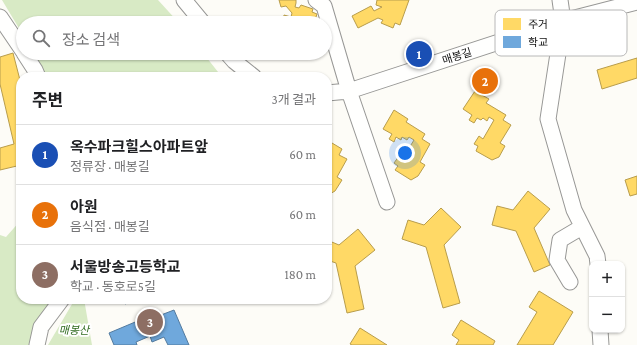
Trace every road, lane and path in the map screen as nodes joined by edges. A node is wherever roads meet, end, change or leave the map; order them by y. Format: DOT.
graph roads {
  1 [pos="184,0"];
  2 [pos="316,0"];
  3 [pos="560,0"];
  4 [pos="637,2"];
  5 [pos="561,10"];
  6 [pos="606,10"];
  7 [pos="197,16"];
  8 [pos="327,16"];
  9 [pos="0,17"];
  10 [pos="332,32"];
  11 [pos="16,40"];
  12 [pos="495,43"];
  13 [pos="558,56"];
  14 [pos="29,60"];
  15 [pos="233,60"];
  16 [pos="36,72"];
  17 [pos="248,72"];
  18 [pos="350,91"];
  19 [pos="332,93"];
  20 [pos="387,202"];
  21 [pos="582,228"];
  22 [pos="598,261"];
  23 [pos="570,282"];
  24 [pos="58,304"];
  25 [pos="600,333"];
  26 [pos="37,345"];
  27 [pos="601,345"];
  1 -- 7 [label="street"];
  2 -- 8 [label="street"];
  3 -- 5 [label="street"];
  4 -- 6 [label="street, 매봉길"];
  9 -- 11 [label="street"];
  10 -- 18 [label="street"];
  12 -- 18 [label="street, 매봉길"];
  13 -- 21 [label="street"];
  14 -- 16 [label="street"];
  15 -- 17 [label="street"];
  18 -- 19 [label="street, 매봉길"];
  18 -- 20 [label="street"];
  21 -- 22 [label="street"];
  21 -- 23 [label="street"];
  24 -- 26 [label="street"];
  25 -- 27 [label="street"];
}
